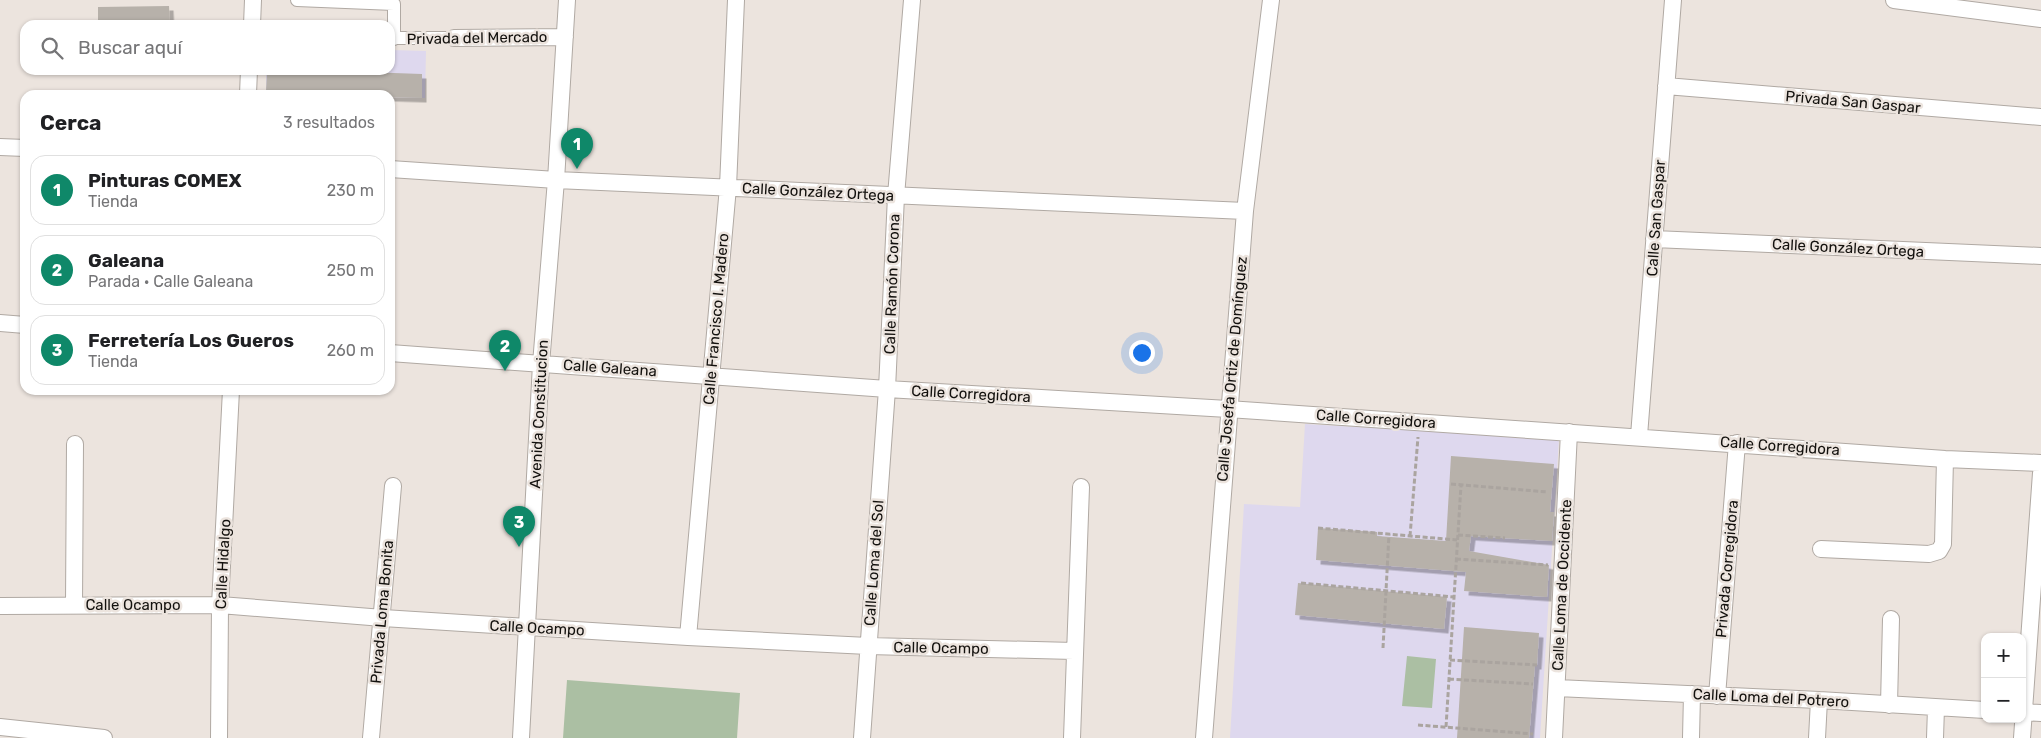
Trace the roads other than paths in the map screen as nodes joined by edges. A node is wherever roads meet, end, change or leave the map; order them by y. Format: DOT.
graph roads {
  1 [pos="253,0"];
  2 [pos="297,0"];
  3 [pos="567,0"];
  4 [pos="736,0"];
  5 [pos="912,0"];
  6 [pos="1271,0"];
  7 [pos="1672,0"];
  8 [pos="1894,0"];
  9 [pos="386,2"];
  10 [pos="2041,19"];
  11 [pos="252,20"];
  12 [pos="393,20"];
  13 [pos="565,37"];
  14 [pos="395,38"];
  15 [pos="454,38"];
  16 [pos="250,75"];
  17 [pos="1666,86"];
  18 [pos="248,90"];
  19 [pos="2041,117"];
  20 [pos="0,147"];
  21 [pos="20,148"];
  22 [pos="395,170"];
  23 [pos="556,180"];
  24 [pos="728,187"];
  25 [pos="896,196"];
  26 [pos="1245,211"];
  27 [pos="1654,239"];
  28 [pos="2041,256"];
  29 [pos="0,323"];
  30 [pos="20,325"];
  31 [pos="395,353"];
  32 [pos="541,364"];
  33 [pos="710,376"];
  34 [pos="888,389"];
  35 [pos="231,395"];
  36 [pos="1228,409"];
  37 [pos="1569,432"];
  38 [pos="1639,436"];
  39 [pos="1737,443"];
  40 [pos="75,444"];
  41 [pos="1945,459"];
  42 [pos="2041,463"];
  43 [pos="2041,473"];
  44 [pos="393,486"];
  45 [pos="1081,487"];
  46 [pos="1821,549"];
  47 [pos="2037,581"];
  48 [pos="74,605"];
  49 [pos="220,605"];
  50 [pos="0,606"];
  51 [pos="382,618"];
  52 [pos="1892,619"];
  53 [pos="527,628"];
  54 [pos="688,637"];
  55 [pos="868,646"];
  56 [pos="1074,651"];
  57 [pos="2026,684"];
  58 [pos="1557,688"];
  59 [pos="1692,694"];
  60 [pos="1717,696"];
  61 [pos="1819,700"];
  62 [pos="1889,704"];
  63 [pos="1936,708"];
  64 [pos="1981,710"];
  65 [pos="2026,712"];
  66 [pos="2041,713"];
  67 [pos="2023,723"];
  68 [pos="0,727"];
  69 [pos="104,738"];
  70 [pos="219,738"];
  71 [pos="371,738"];
  72 [pos="521,738"];
  73 [pos="862,738"];
  74 [pos="1072,738"];
  75 [pos="1204,738"];
  76 [pos="1554,738"];
  77 [pos="1691,738"];
  78 [pos="1817,738"];
  79 [pos="1935,738"];
  80 [pos="2022,738"];
  1 -- 11 [label="street"];
  2 -- 9 [label="street"];
  3 -- 13 [label="street, Avenida Constitucion"];
  4 -- 24 [label="street, Calle Francisco I. Madero"];
  5 -- 25 [label="street, Calle Ramón Corona"];
  6 -- 26 [label="street, Calle Josefa Ortiz de Domínguez"];
  7 -- 17 [label="street, Calle San Gaspar"];
  8 -- 10 [label="street"];
  9 -- 12 [label="street"];
  13 -- 15 [label="street, Privada del Mercado"];
  13 -- 23 [label="street, Avenida Constitucion"];
  14 -- 15 [label="street, Privada del Mercado"];
  16 -- 18 [label="street"];
  17 -- 19 [label="street, Privada San Gaspar"];
  17 -- 27 [label="street, Calle San Gaspar"];
  20 -- 21 [label="street"];
  22 -- 23 [label="street, Calle González Ortega"];
  23 -- 24 [label="street, Calle González Ortega"];
  23 -- 32 [label="street, Avenida Constitucion"];
  24 -- 25 [label="street, Calle González Ortega"];
  24 -- 33 [label="street, Calle Francisco I. Madero"];
  25 -- 26 [label="street, Calle González Ortega"];
  25 -- 34 [label="street, Calle Ramón Corona"];
  26 -- 36 [label="street, Calle Josefa Ortiz de Domínguez"];
  27 -- 28 [label="street, Calle González Ortega"];
  27 -- 38 [label="street, Calle San Gaspar"];
  29 -- 30 [label="street"];
  31 -- 32 [label="street, Calle Galeana"];
  32 -- 33 [label="street, Calle Galeana"];
  32 -- 53 [label="street, Avenida Constitucion"];
  33 -- 34 [label="street, Calle Corregidora"];
  33 -- 54 [label="street, Calle Francisco I. Madero"];
  34 -- 36 [label="street, Calle Corregidora"];
  34 -- 55 [label="street, Calle Loma del Sol"];
  35 -- 49 [label="street, Calle Hidalgo"];
  36 -- 37 [label="street, Calle Corregidora"];
  36 -- 75 [label="street, Calle Josefa Ortiz de Domínguez"];
  37 -- 38 [label="street, Calle Corregidora"];
  37 -- 58 [label="street, Calle Loma de Occidente"];
  38 -- 39 [label="street, Calle Corregidora"];
  39 -- 41 [label="street, Calle Corregidora"];
  39 -- 60 [label="street, Privada Corregidora"];
  40 -- 48 [label="street"];
  41 -- 42 [label="street, Calle Corregidora"];
  41 -- 46 [label="street"];
  43 -- 47 [label="street"];
  44 -- 51 [label="street, Privada Loma Bonita"];
  45 -- 56 [label="street"];
  47 -- 57 [label="street"];
  48 -- 49 [label="street, Calle Ocampo"];
  48 -- 50 [label="street, Calle Ocampo"];
  49 -- 51 [label="street, Calle Ocampo"];
  49 -- 70 [label="street, Calle Hidalgo"];
  51 -- 53 [label="street, Calle Ocampo"];
  51 -- 71 [label="street, Privada Loma Bonita"];
  52 -- 62 [label="street"];
  53 -- 54 [label="street, Calle Ocampo"];
  53 -- 72 [label="street, Avenida Constitucion"];
  54 -- 55 [label="street, Calle Ocampo"];
  55 -- 56 [label="street, Calle Ocampo"];
  55 -- 73 [label="street, Calle Loma del Sol"];
  56 -- 74 [label="street"];
  58 -- 59 [label="street, Calle Loma del Potrero"];
  58 -- 76 [label="street, Calle Loma de Occidente"];
  59 -- 60 [label="street, Calle Loma del Potrero"];
  59 -- 77 [label="street"];
  60 -- 61 [label="street, Calle Loma del Potrero"];
  61 -- 62 [label="street, Calle Loma del Potrero"];
  61 -- 78 [label="street"];
  62 -- 63 [label="street, Calle Loma del Potrero"];
  63 -- 64 [label="street, Calle Loma del Potrero"];
  63 -- 79 [label="street"];
  65 -- 66 [label="street"];
  67 -- 80 [label="street"];
  68 -- 69 [label="street"];
}
